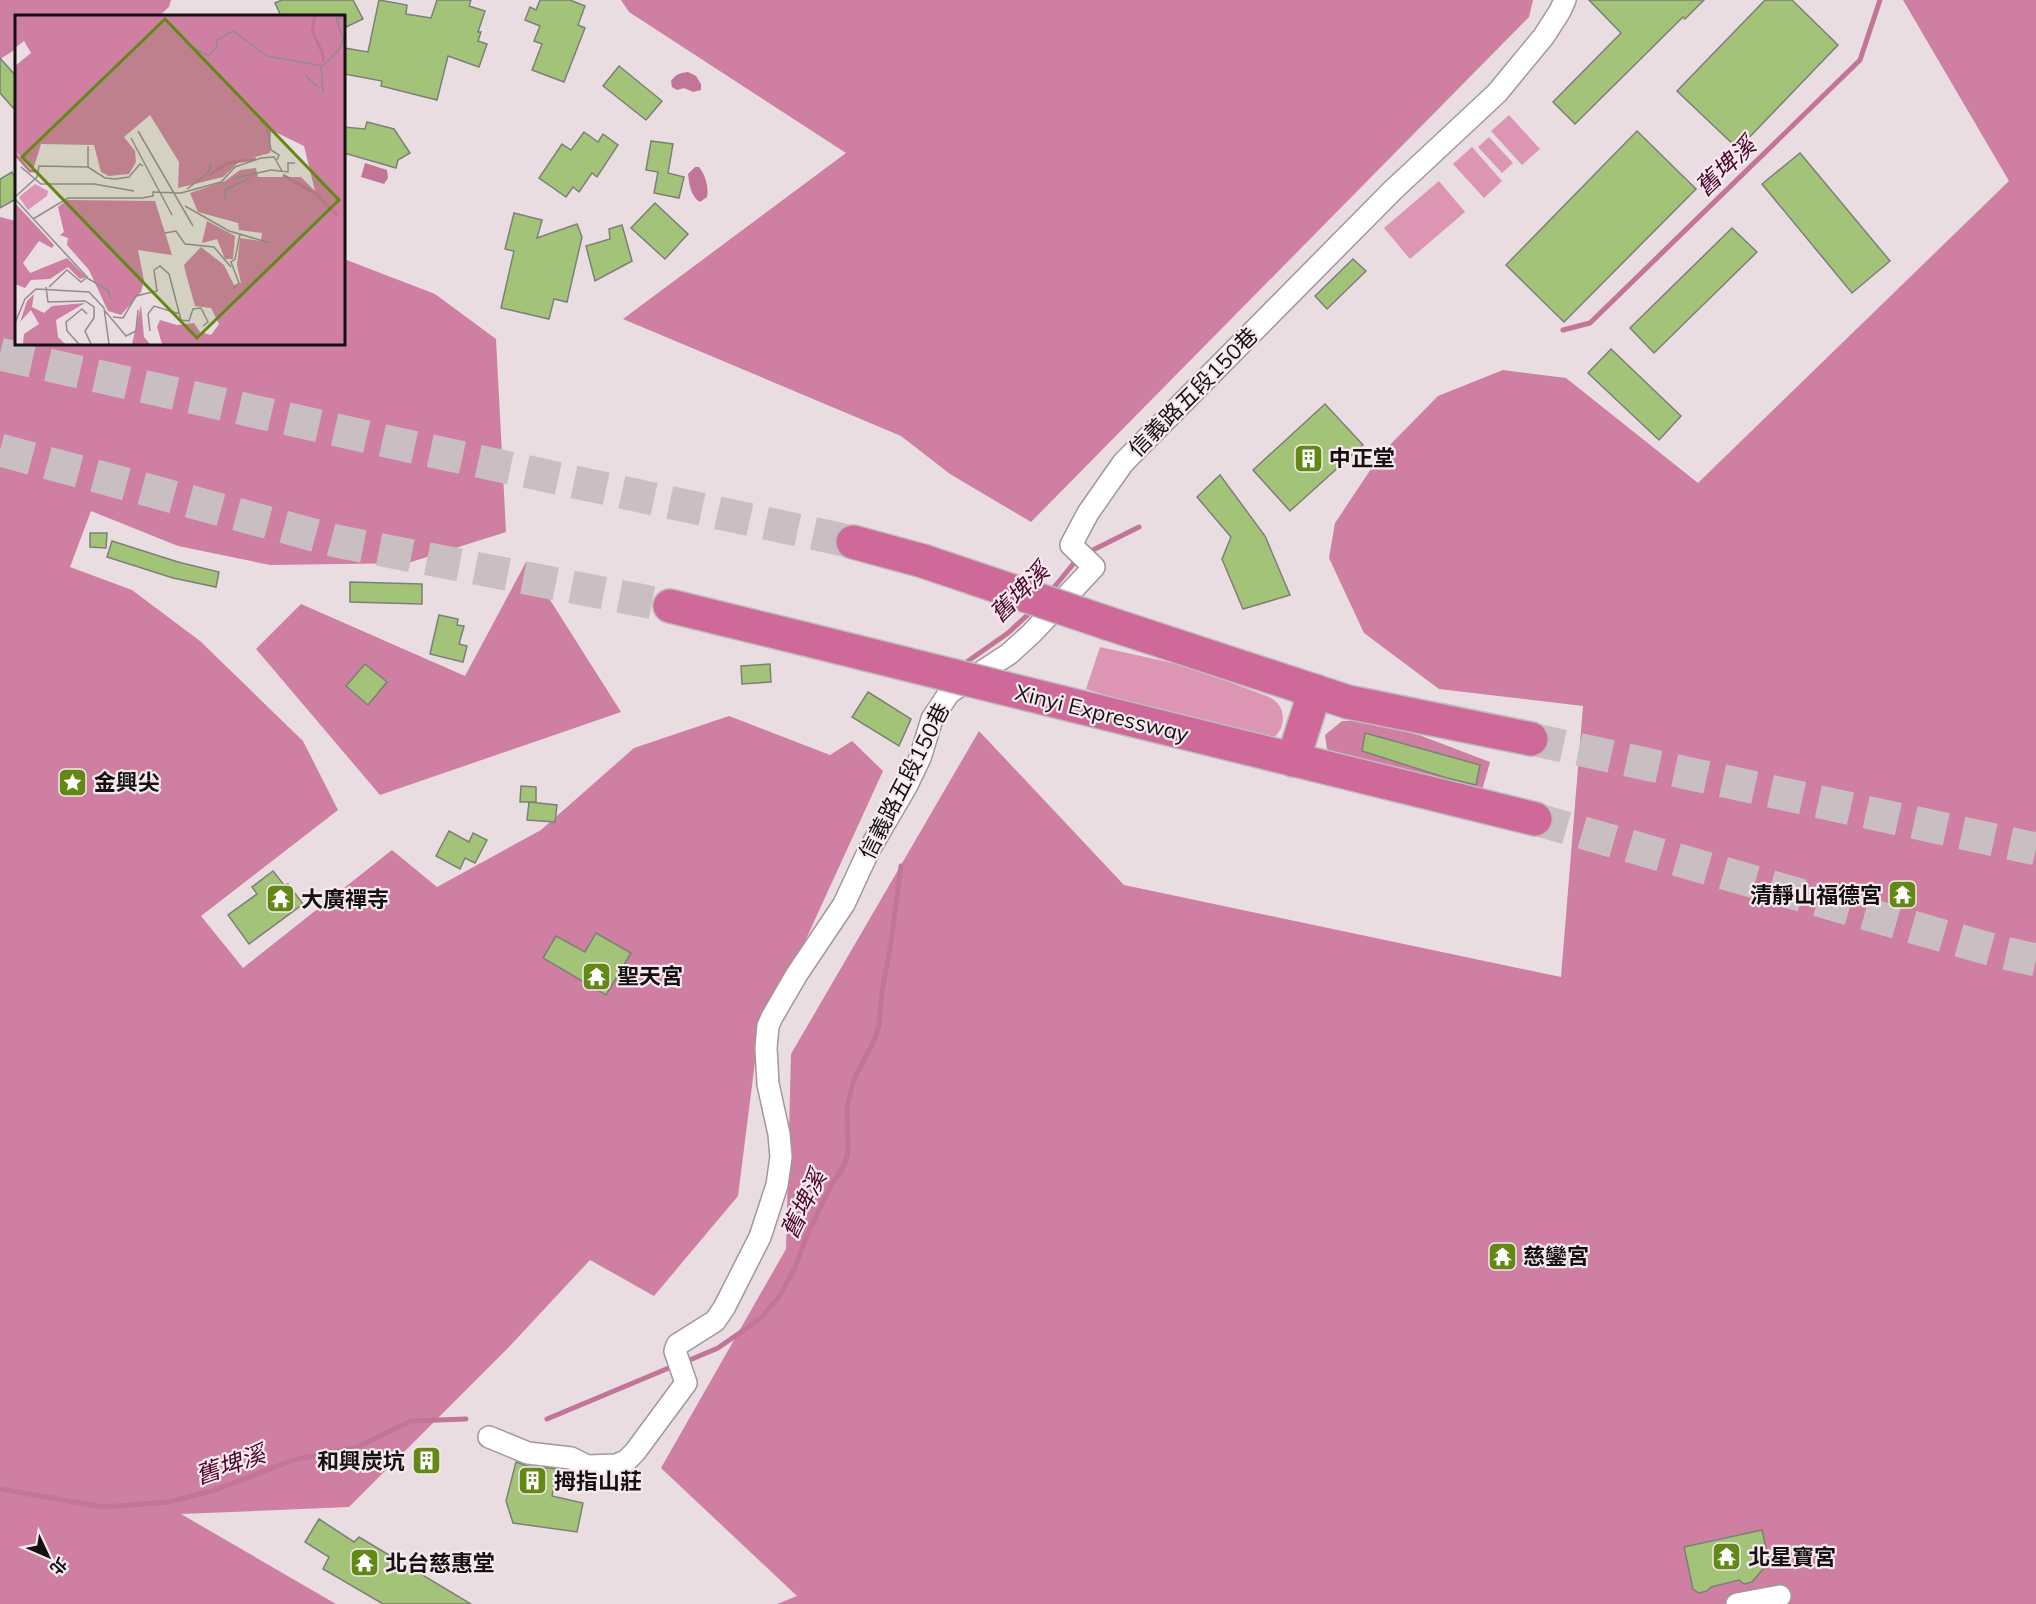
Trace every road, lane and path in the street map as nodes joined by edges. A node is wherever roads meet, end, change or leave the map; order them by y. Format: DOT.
graph roads {
  1 [pos="1564,0"];
  2 [pos="853,542"];
  3 [pos="670,606"];
  4 [pos="1315,691"];
  5 [pos="1531,739"];
  6 [pos="1293,760"];
  7 [pos="1534,819"];
  8 [pos="489,1437"];
  9 [pos="1780,1596"];
  10 [pos="1737,1604"];
  1 -- 8 [label="street, 信義路五段150巷"];
  2 -- 4 [label="highway, bridge"];
  3 -- 6 [label="highway, Xinyi Expressway, bridge"];
  4 -- 5 [label="highway"];
  4 -- 6 [label="highway"];
  6 -- 7 [label="highway, Xinyi Expressway"];
  9 -- 10 [label="street"];
}
